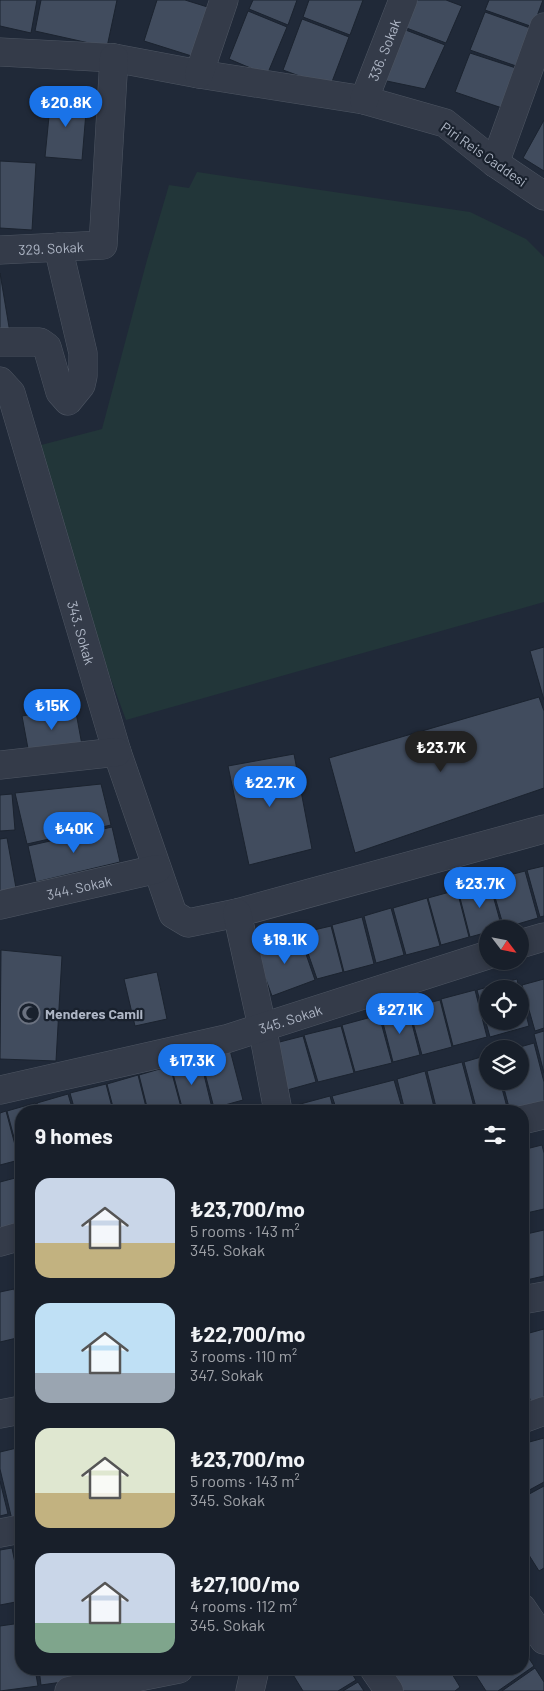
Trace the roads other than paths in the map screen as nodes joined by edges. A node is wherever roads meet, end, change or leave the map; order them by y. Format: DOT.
graph roads {
  1 [pos="224,0"];
  2 [pos="403,0"];
  3 [pos="544,27"];
  4 [pos="0,52"];
  5 [pos="114,58"];
  6 [pos="199,74"];
  7 [pos="364,100"];
  8 [pos="495,162"];
  9 [pos="544,196"];
  10 [pos="58,247"];
  11 [pos="0,250"];
  12 [pos="0,342"];
  13 [pos="0,381"];
  14 [pos="117,752"];
  15 [pos="0,765"];
  16 [pos="544,829"];
  17 [pos="157,869"];
  18 [pos="0,905"];
  19 [pos="237,913"];
  20 [pos="544,937"];
  21 [pos="529,941"];
  22 [pos="479,958"];
  23 [pos="262,1026"];
  24 [pos="0,1090"];
  25 [pos="277,1105"];
  26 [pos="544,1115"];
  27 [pos="529,1118"];
  28 [pos="15,1238"];
  29 [pos="0,1242"];
  30 [pos="544,1296"];
  31 [pos="529,1299"];
  32 [pos="15,1411"];
  33 [pos="544,1412"];
  34 [pos="0,1414"];
  35 [pos="529,1417"];
  36 [pos="15,1530"];
  37 [pos="0,1533"];
  38 [pos="529,1618"];
  39 [pos="544,1640"];
  40 [pos="149,1675"];
  41 [pos="254,1675"];
  42 [pos="378,1675"];
  43 [pos="68,1691"];
  44 [pos="250,1691"];
  45 [pos="389,1691"];
  1 -- 6 [label="street"];
  2 -- 7 [label="street, 336. Sokak"];
  3 -- 8 [label="street"];
  4 -- 5 [label="street, Piri Reis Caddesi"];
  5 -- 6 [label="street, Piri Reis Caddesi"];
  5 -- 10 [label="street, 329. Sokak"];
  6 -- 7 [label="street, Piri Reis Caddesi"];
  7 -- 8 [label="street, Piri Reis Caddesi"];
  8 -- 9 [label="street, Piri Reis Caddesi"];
  10 -- 11 [label="street, 329. Sokak"];
  10 -- 12 [label="street"];
  13 -- 14 [label="street, 343. Sokak"];
  14 -- 15 [label="street"];
  14 -- 17 [label="street, 343. Sokak"];
  16 -- 19 [label="street"];
  17 -- 18 [label="street, 344. Sokak"];
  17 -- 19 [label="street, 343. Sokak"];
  19 -- 23 [label="street"];
  20 -- 21 [label="street"];
  22 -- 23 [label="street, 345. Sokak"];
  23 -- 24 [label="street, 345. Sokak"];
  23 -- 25 [label="street"];
  26 -- 27 [label="street"];
  28 -- 29 [label="street"];
  30 -- 31 [label="street"];
  32 -- 34 [label="street"];
  33 -- 35 [label="street"];
  36 -- 37 [label="street"];
  38 -- 39 [label="street"];
  40 -- 43 [label="street"];
  41 -- 44 [label="street"];
  42 -- 45 [label="street"];
}
